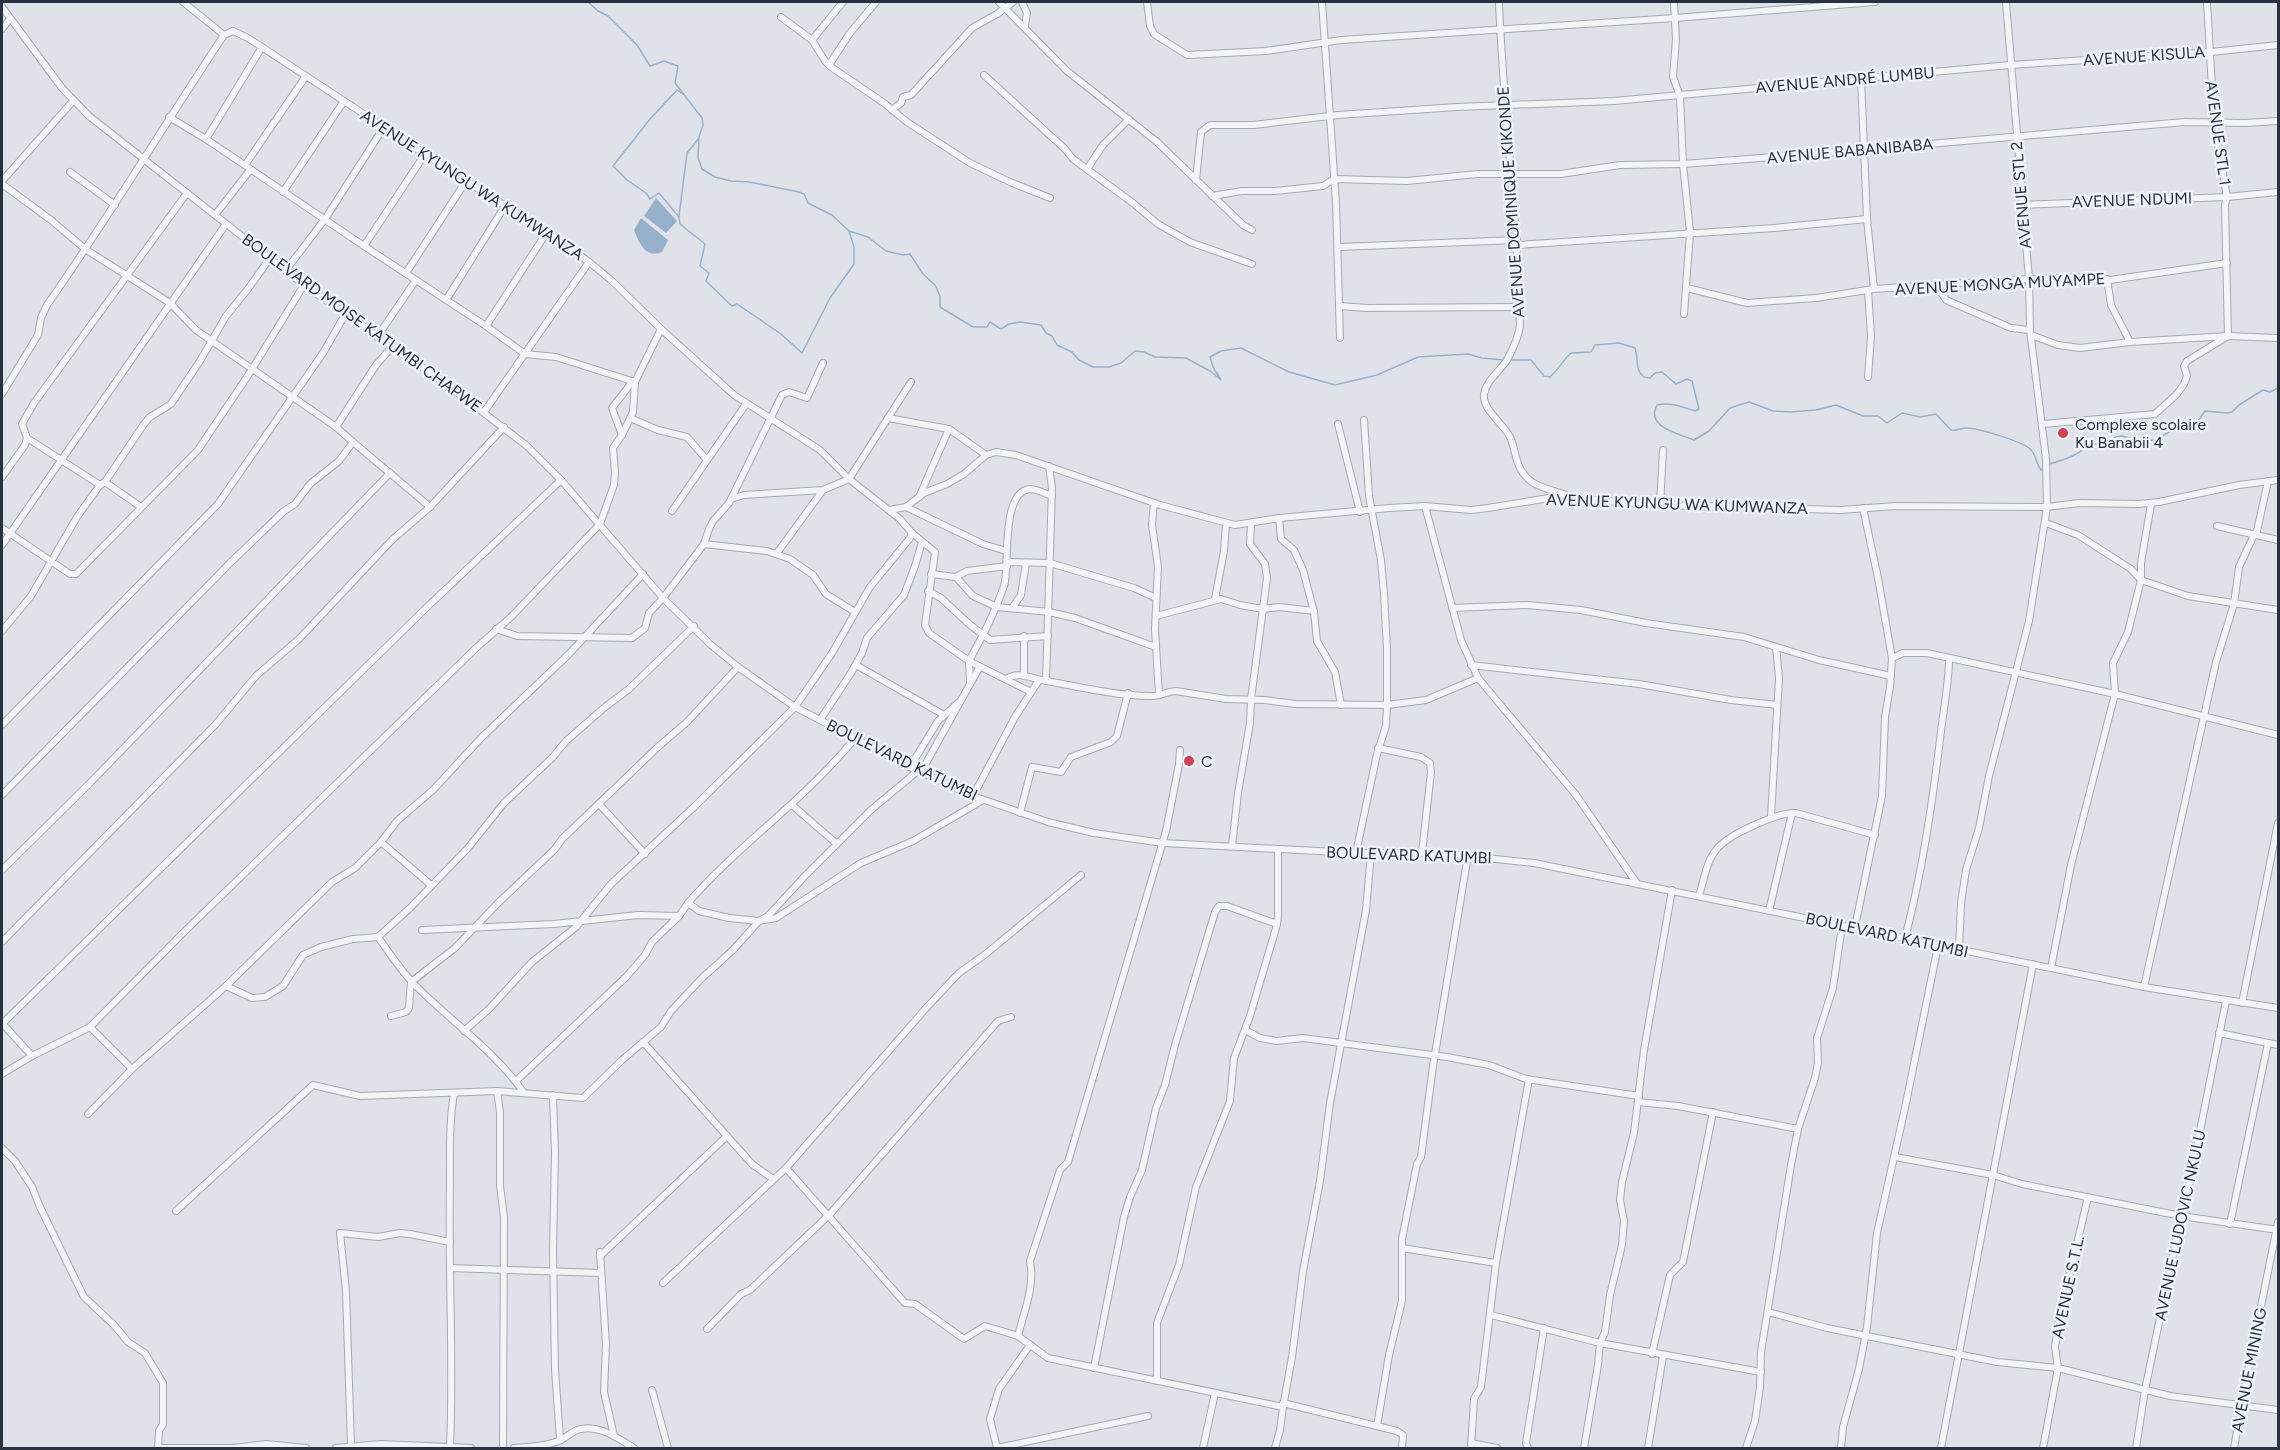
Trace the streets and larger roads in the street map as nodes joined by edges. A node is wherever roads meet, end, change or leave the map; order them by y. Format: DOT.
graph roads {
  1 [pos="183,2"];
  2 [pos="843,2"];
  3 [pos="876,2"];
  4 [pos="999,2"];
  5 [pos="1013,2"];
  6 [pos="1022,2"];
  7 [pos="1147,2"];
  8 [pos="1322,2"];
  9 [pos="1499,2"];
  10 [pos="1674,2"];
  11 [pos="1875,2"];
  12 [pos="2007,2"];
  13 [pos="2207,2"];
  14 [pos="1850,3"];
  15 [pos="1005,7"];
  16 [pos="2,8"];
  17 [pos="781,18"];
  18 [pos="1675,18"];
  19 [pos="10,19"];
  20 [pos="1025,26"];
  21 [pos="2,29"];
  22 [pos="1500,31"];
  23 [pos="224,35"];
  24 [pos="812,40"];
  25 [pos="1323,43"];
  26 [pos="2278,45"];
  27 [pos="262,47"];
  28 [pos="2211,52"];
  29 [pos="829,65"];
  30 [pos="2010,65"];
  31 [pos="984,75"];
  32 [pos="306,76"];
  33 [pos="1861,79"];
  34 [pos="1680,96"];
  35 [pos="73,101"];
  36 [pos="344,101"];
  37 [pos="1505,106"];
  38 [pos="892,110"];
  39 [pos="1329,116"];
  40 [pos="169,117"];
  41 [pos="1128,119"];
  42 [pos="2278,121"];
  43 [pos="2214,122"];
  44 [pos="384,128"];
  45 [pos="2016,137"];
  46 [pos="206,139"];
  47 [pos="1863,150"];
  48 [pos="425,154"];
  49 [pos="142,159"];
  50 [pos="1683,164"];
  51 [pos="248,167"];
  52 [pos="1087,169"];
  53 [pos="70,171"];
  54 [pos="1511,174"];
  55 [pos="1334,179"];
  56 [pos="1196,180"];
  57 [pos="466,181"];
  58 [pos="2,182"];
  59 [pos="283,192"];
  60 [pos="2278,192"];
  61 [pos="187,193"];
  62 [pos="1212,196"];
  63 [pos="2227,197"];
  64 [pos="1050,198"];
  65 [pos="115,205"];
  66 [pos="2022,205"];
  67 [pos="506,206"];
  68 [pos="215,215"];
  69 [pos="325,219"];
  70 [pos="1867,219"];
  71 [pos="226,224"];
  72 [pos="1252,230"];
  73 [pos="547,232"];
  74 [pos="1690,232"];
  75 [pos="1517,243"];
  76 [pos="364,246"];
  77 [pos="1338,247"];
  78 [pos="85,249"];
  79 [pos="270,258"];
  80 [pos="589,262"];
  81 [pos="2227,263"];
  82 [pos="1252,264"];
  83 [pos="286,270"];
  84 [pos="406,273"];
  85 [pos="128,275"];
  86 [pos="2029,279"];
  87 [pos="2107,279"];
  88 [pos="416,280"];
  89 [pos="304,285"];
  90 [pos="1937,286"];
  91 [pos="1687,288"];
  92 [pos="1871,290"];
  93 [pos="446,300"];
  94 [pos="170,303"];
  95 [pos="1339,306"];
  96 [pos="1518,307"];
  97 [pos="346,313"];
  98 [pos="1684,314"];
  99 [pos="486,326"];
  100 [pos="661,329"];
  101 [pos="2031,333"];
  102 [pos="2228,336"];
  103 [pos="377,337"];
  104 [pos="1340,338"];
  105 [pos="2128,338"];
  106 [pos="2278,338"];
  107 [pos="212,340"];
  108 [pos="392,347"];
  109 [pos="525,354"];
  110 [pos="823,363"];
  111 [pos="252,368"];
  112 [pos="1868,377"];
  113 [pos="634,382"];
  114 [pos="911,382"];
  115 [pos="2,394"];
  116 [pos="293,396"];
  117 [pos="746,404"];
  118 [pos="484,412"];
  119 [pos="630,418"];
  120 [pos="888,418"];
  121 [pos="771,420"];
  122 [pos="1364,420"];
  123 [pos="1338,424"];
  124 [pos="2043,424"];
  125 [pos="336,427"];
  126 [pos="504,427"];
  127 [pos="949,429"];
  128 [pos="622,435"];
  129 [pos="27,438"];
  130 [pos="353,442"];
  131 [pos="1663,450"];
  132 [pos="986,455"];
  133 [pos="63,459"];
  134 [pos="706,459"];
  135 [pos="1049,466"];
  136 [pos="390,473"];
  137 [pos="2,477"];
  138 [pos="849,479"];
  139 [pos="561,480"];
  140 [pos="2278,480"];
  141 [pos="2268,481"];
  142 [pos="102,484"];
  143 [pos="823,490"];
  144 [pos="735,491"];
  145 [pos="744,495"];
  146 [pos="919,496"];
  147 [pos="1052,496"];
  148 [pos="731,499"];
  149 [pos="1576,499"];
  150 [pos="1154,503"];
  151 [pos="2151,504"];
  152 [pos="1660,505"];
  153 [pos="1425,506"];
  154 [pos="141,507"];
  155 [pos="430,507"];
  156 [pos="906,507"];
  157 [pos="2047,507"];
  158 [pos="1863,508"];
  159 [pos="889,510"];
  160 [pos="672,511"];
  161 [pos="1371,511"];
  162 [pos="1360,512"];
  163 [pos="1279,518"];
  164 [pos="1251,523"];
  165 [pos="2046,523"];
  166 [pos="600,524"];
  167 [pos="1226,524"];
  168 [pos="2217,526"];
  169 [pos="2,528"];
  170 [pos="10,533"];
  171 [pos="912,533"];
  172 [pos="2254,535"];
  173 [pos="2278,540"];
  174 [pos="922,542"];
  175 [pos="704,544"];
  176 [pos="2,545"];
  177 [pos="1006,551"];
  178 [pos="777,553"];
  179 [pos="52,562"];
  180 [pos="1026,563"];
  181 [pos="1050,563"];
  182 [pos="1007,564"];
  183 [pos="644,574"];
  184 [pos="932,574"];
  185 [pos="956,577"];
  186 [pos="2141,580"];
  187 [pos="928,591"];
  188 [pos="1156,597"];
  189 [pos="663,598"];
  190 [pos="1215,599"];
  191 [pos="2234,604"];
  192 [pos="997,607"];
  193 [pos="1012,608"];
  194 [pos="1452,608"];
  195 [pos="1263,609"];
  196 [pos="2278,610"];
  197 [pos="1314,611"];
  198 [pos="855,612"];
  199 [pos="1049,612"];
  200 [pos="1156,616"];
  201 [pos="694,626"];
  202 [pos="496,629"];
  203 [pos="2,631"];
  204 [pos="984,635"];
  205 [pos="1024,636"];
  206 [pos="1048,636"];
  207 [pos="585,637"];
  208 [pos="1156,647"];
  209 [pos="1776,647"];
  210 [pos="1892,658"];
  211 [pos="1949,658"];
  212 [pos="969,661"];
  213 [pos="856,665"];
  214 [pos="1471,665"];
  215 [pos="738,667"];
  216 [pos="979,668"];
  217 [pos="2016,673"];
  218 [pos="1024,675"];
  219 [pos="1891,676"];
  220 [pos="1478,678"];
  221 [pos="1006,679"];
  222 [pos="1043,680"];
  223 [pos="970,682"];
  224 [pos="1031,692"];
  225 [pos="1128,693"];
  226 [pos="2115,694"];
  227 [pos="1159,695"];
  228 [pos="1251,699"];
  229 [pos="961,701"];
  230 [pos="1341,705"];
  231 [pos="1387,705"];
  232 [pos="1777,705"];
  233 [pos="795,707"];
  234 [pos="944,715"];
  235 [pos="2204,717"];
  236 [pos="820,720"];
  237 [pos="2,725"];
  238 [pos="2278,735"];
  239 [pos="855,738"];
  240 [pos="1378,748"];
  241 [pos="1180,750"];
  242 [pos="910,767"];
  243 [pos="919,770"];
  244 [pos="2,795"];
  245 [pos="973,796"];
  246 [pos="983,800"];
  247 [pos="599,804"];
  248 [pos="792,805"];
  249 [pos="1020,813"];
  250 [pos="1792,813"];
  251 [pos="1771,818"];
  252 [pos="2278,824"];
  253 [pos="1875,835"];
  254 [pos="381,842"];
  255 [pos="1162,843"];
  256 [pos="837,844"];
  257 [pos="1232,846"];
  258 [pos="1278,849"];
  259 [pos="1356,853"];
  260 [pos="1371,853"];
  261 [pos="1422,853"];
  262 [pos="645,854"];
  263 [pos="1468,855"];
  264 [pos="2,870"];
  265 [pos="1081,875"];
  266 [pos="1636,882"];
  267 [pos="431,885"];
  268 [pos="1672,890"];
  269 [pos="1699,895"];
  270 [pos="688,903"];
  271 [pos="1769,911"];
  272 [pos="679,916"];
  273 [pos="759,921"];
  274 [pos="580,922"];
  275 [pos="1277,924"];
  276 [pos="1842,926"];
  277 [pos="1855,927"];
  278 [pos="475,928"];
  279 [pos="422,930"];
  280 [pos="378,937"];
  281 [pos="1905,938"];
  282 [pos="2,942"];
  283 [pos="1938,946"];
  284 [pos="1959,949"];
  285 [pos="2033,964"];
  286 [pos="2051,968"];
  287 [pos="411,982"];
  288 [pos="226,986"];
  289 [pos="2144,987"];
  290 [pos="2226,1001"];
  291 [pos="2242,1003"];
  292 [pos="2278,1008"];
  293 [pos="391,1016"];
  294 [pos="1011,1017"];
  295 [pos="2,1023"];
  296 [pos="90,1027"];
  297 [pos="1245,1030"];
  298 [pos="464,1031"];
  299 [pos="2219,1033"];
  300 [pos="643,1042"];
  301 [pos="2268,1043"];
  302 [pos="1341,1044"];
  303 [pos="2278,1045"];
  304 [pos="32,1056"];
  305 [pos="1434,1056"];
  306 [pos="132,1069"];
  307 [pos="2,1074"];
  308 [pos="1530,1079"];
  309 [pos="516,1081"];
  310 [pos="497,1091"];
  311 [pos="454,1093"];
  312 [pos="524,1093"];
  313 [pos="553,1095"];
  314 [pos="1639,1099"];
  315 [pos="1713,1112"];
  316 [pos="88,1114"];
  317 [pos="1798,1129"];
  318 [pos="727,1136"];
  319 [pos="2,1148"];
  320 [pos="1895,1157"];
  321 [pos="786,1168"];
  322 [pos="1994,1175"];
  323 [pos="773,1179"];
  324 [pos="2088,1197"];
  325 [pos="176,1211"];
  326 [pos="828,1215"];
  327 [pos="2181,1216"];
  328 [pos="2278,1222"];
  329 [pos="2230,1224"];
  330 [pos="2278,1230"];
  331 [pos="450,1242"];
  332 [pos="1402,1248"];
  333 [pos="1496,1263"];
  334 [pos="450,1268"];
  335 [pos="504,1270"];
  336 [pos="554,1272"];
  337 [pos="602,1273"];
  338 [pos="663,1283"];
  339 [pos="1768,1312"];
  340 [pos="1491,1315"];
  341 [pos="1544,1328"];
  342 [pos="707,1329"];
  343 [pos="1865,1335"];
  344 [pos="1017,1336"];
  345 [pos="1600,1343"];
  346 [pos="1030,1345"];
  347 [pos="1652,1354"];
  348 [pos="1959,1355"];
  349 [pos="1663,1356"];
  350 [pos="1094,1368"];
  351 [pos="2058,1368"];
  352 [pos="1761,1372"];
  353 [pos="1157,1381"];
  354 [pos="652,1390"];
  355 [pos="2145,1390"];
  356 [pos="1215,1393"];
  357 [pos="1283,1405"];
  358 [pos="2241,1406"];
  359 [pos="2278,1410"];
  360 [pos="1148,1416"];
  361 [pos="1377,1426"];
  362 [pos="614,1436"];
  363 [pos="560,1440"];
  364 [pos="622,1441"];
  365 [pos="351,1446"];
  366 [pos="1471,1446"];
  367 [pos="450,1447"];
  368 [pos="997,1448"];
  369 [pos="160,1449"];
  370 [pos="306,1449"];
  371 [pos="336,1449"];
  372 [pos="471,1449"];
  373 [pos="503,1449"];
  374 [pos="514,1449"];
  375 [pos="619,1449"];
  376 [pos="634,1449"];
  377 [pos="668,1449"];
  378 [pos="1203,1449"];
  379 [pos="1275,1449"];
  380 [pos="1402,1449"];
  381 [pos="1497,1449"];
  382 [pos="1528,1449"];
  383 [pos="1584,1449"];
  384 [pos="1648,1449"];
  385 [pos="1746,1449"];
  386 [pos="1841,1449"];
  387 [pos="1941,1449"];
  388 [pos="2043,1449"];
  389 [pos="2136,1449"];
  390 [pos="2234,1449"];
  1 -- 23 [label="street"];
  2 -- 24 [label="street"];
  3 -- 29 [label="street"];
  4 -- 15 [label="street"];
  5 -- 15 [label="street"];
  6 -- 20 [label="street"];
  7 -- 25 [label="street"];
  8 -- 25 [label="street"];
  9 -- 22 [label="street, AVENUE DOMINIQUE KIKONDE"];
  10 -- 18 [label="street"];
  11 -- 14 [label="street"];
  12 -- 30 [label="street, AVENUE STL 2"];
  13 -- 28 [label="street, AVENUE STL 1"];
  14 -- 18 [label="street"];
  15 -- 20 [label="street"];
  15 -- 38 [label="street"];
  16 -- 19 [label="street, BOULEVARD MOISE KATUMBI CHAPWE"];
  17 -- 24 [label="street"];
  18 -- 22 [label="street"];
  18 -- 34 [label="street"];
  19 -- 21 [label="street"];
  19 -- 35 [label="street, BOULEVARD MOISE KATUMBI CHAPWE"];
  20 -- 41 [label="street"];
  22 -- 25 [label="street"];
  22 -- 37 [label="street, AVENUE DOMINIQUE KIKONDE"];
  23 -- 27 [label="street, AVENUE KYUNGU WA KUMWANZA"];
  23 -- 40 [label="street"];
  24 -- 29 [label="street"];
  25 -- 39 [label="street"];
  26 -- 28 [label="street, AVENUE KISULA"];
  27 -- 32 [label="street, AVENUE KYUNGU WA KUMWANZA"];
  27 -- 46 [label="street"];
  28 -- 30 [label="street, AVENUE KISULA"];
  28 -- 43 [label="street, AVENUE STL 1"];
  29 -- 38 [label="street"];
  30 -- 33 [label="street, AVENUE ANDRÉ LUMBU"];
  30 -- 45 [label="street, AVENUE STL 2"];
  31 -- 52 [label="street"];
  32 -- 36 [label="street, AVENUE KYUNGU WA KUMWANZA"];
  32 -- 51 [label="street"];
  33 -- 34 [label="street, AVENUE ANDRÉ LUMBU"];
  33 -- 47 [label="street, AVENUE MONGA MUYAMPE"];
  34 -- 37 [label="street, AVENUE ANDRÉ LUMBU"];
  34 -- 50 [label="street"];
  35 -- 49 [label="street, BOULEVARD MOISE KATUMBI CHAPWE"];
  35 -- 58 [label="street"];
  36 -- 44 [label="street, AVENUE KYUNGU WA KUMWANZA"];
  36 -- 59 [label="street"];
  37 -- 39 [label="street, AVENUE ANDRÉ LUMBU"];
  37 -- 54 [label="street, AVENUE DOMINIQUE KIKONDE"];
  38 -- 64 [label="street"];
  39 -- 55 [label="street"];
  39 -- 56 [label="street, AVENUE ANDRÉ LUMBU"];
  40 -- 46 [label="street"];
  40 -- 49 [label="street"];
  41 -- 52 [label="street"];
  41 -- 56 [label="street"];
  42 -- 43 [label="street, AVENUE BABANIBABA"];
  43 -- 45 [label="street, AVENUE BABANIBABA"];
  43 -- 63 [label="street, AVENUE STL 1"];
  44 -- 48 [label="street, AVENUE KYUNGU WA KUMWANZA"];
  44 -- 69 [label="street"];
  45 -- 47 [label="street, AVENUE BABANIBABA"];
  45 -- 66 [label="street, AVENUE STL 2"];
  46 -- 51 [label="street"];
  47 -- 50 [label="street, AVENUE BABANIBABA"];
  47 -- 70 [label="street, AVENUE MONGA MUYAMPE"];
  48 -- 57 [label="street, AVENUE KYUNGU WA KUMWANZA"];
  48 -- 76 [label="street"];
  49 -- 61 [label="street, BOULEVARD MOISE KATUMBI CHAPWE"];
  49 -- 65 [label="street"];
  50 -- 54 [label="street, AVENUE BABANIBABA"];
  50 -- 74 [label="street"];
  51 -- 59 [label="street"];
  51 -- 68 [label="street"];
  52 -- 82 [label="street"];
  53 -- 65 [label="street"];
  54 -- 55 [label="street, AVENUE BABANIBABA"];
  54 -- 75 [label="street, AVENUE DOMINIQUE KIKONDE"];
  55 -- 62 [label="street, AVENUE BABANIBABA"];
  55 -- 77 [label="street"];
  56 -- 62 [label="street"];
  57 -- 67 [label="street, AVENUE KYUNGU WA KUMWANZA"];
  57 -- 84 [label="street"];
  58 -- 78 [label="street"];
  59 -- 69 [label="street"];
  60 -- 63 [label="street, AVENUE NDUMI"];
  61 -- 68 [label="street, BOULEVARD MOISE KATUMBI CHAPWE"];
  61 -- 85 [label="street"];
  62 -- 72 [label="street"];
  63 -- 66 [label="street, AVENUE NDUMI"];
  63 -- 81 [label="street, AVENUE STL 1"];
  65 -- 78 [label="street"];
  66 -- 86 [label="street, AVENUE STL 2"];
  67 -- 73 [label="street, AVENUE KYUNGU WA KUMWANZA"];
  67 -- 93 [label="street"];
  68 -- 71 [label="street, BOULEVARD MOISE KATUMBI CHAPWE"];
  69 -- 76 [label="street"];
  69 -- 83 [label="street"];
  70 -- 74 [label="street"];
  70 -- 92 [label="street, AVENUE MONGA MUYAMPE"];
  71 -- 79 [label="street, BOULEVARD MOISE KATUMBI CHAPWE"];
  71 -- 94 [label="street"];
  73 -- 80 [label="street, AVENUE KYUNGU WA KUMWANZA"];
  73 -- 99 [label="street"];
  74 -- 75 [label="street"];
  74 -- 91 [label="street"];
  75 -- 77 [label="street"];
  75 -- 96 [label="street, AVENUE DOMINIQUE KIKONDE"];
  76 -- 84 [label="street"];
  77 -- 95 [label="street"];
  78 -- 85 [label="street"];
  78 -- 115 [label="street"];
  79 -- 83 [label="street, BOULEVARD MOISE KATUMBI CHAPWE"];
  79 -- 107 [label="street"];
  80 -- 100 [label="street, AVENUE KYUNGU WA KUMWANZA"];
  80 -- 109 [label="street"];
  81 -- 87 [label="street, AVENUE MONGA MUYAMPE"];
  81 -- 102 [label="street, AVENUE STL 1"];
  83 -- 89 [label="street, BOULEVARD MOISE KATUMBI CHAPWE"];
  84 -- 88 [label="street"];
  85 -- 94 [label="street"];
  85 -- 129 [label="street"];
  86 -- 87 [label="street, AVENUE MONGA MUYAMPE"];
  86 -- 90 [label="street, AVENUE MONGA MUYAMPE"];
  86 -- 101 [label="street, AVENUE STL 2"];
  87 -- 105 [label="street"];
  88 -- 93 [label="street"];
  88 -- 103 [label="street"];
  89 -- 97 [label="street, BOULEVARD MOISE KATUMBI CHAPWE"];
  89 -- 111 [label="street"];
  90 -- 92 [label="street, AVENUE MONGA MUYAMPE"];
  90 -- 101 [label="street"];
  91 -- 92 [label="street"];
  91 -- 98 [label="street"];
  92 -- 112 [label="street"];
  93 -- 99 [label="street"];
  94 -- 107 [label="street"];
  94 -- 133 [label="street"];
  95 -- 96 [label="street"];
  95 -- 104 [label="street"];
  96 -- 149 [label="street, AVENUE DOMINIQUE KIKONDE"];
  97 -- 103 [label="street, BOULEVARD MOISE KATUMBI CHAPWE"];
  97 -- 116 [label="street"];
  99 -- 109 [label="street"];
  100 -- 113 [label="street"];
  100 -- 117 [label="street, AVENUE KYUNGU WA KUMWANZA"];
  101 -- 105 [label="street"];
  101 -- 124 [label="street, AVENUE STL 2"];
  102 -- 105 [label="street"];
  102 -- 106 [label="street"];
  102 -- 124 [label="street"];
  103 -- 108 [label="street, BOULEVARD MOISE KATUMBI CHAPWE"];
  107 -- 111 [label="street"];
  107 -- 142 [label="street"];
  108 -- 118 [label="street, BOULEVARD MOISE KATUMBI CHAPWE"];
  108 -- 125 [label="street"];
  109 -- 113 [label="street"];
  109 -- 118 [label="street"];
  110 -- 121 [label="street"];
  111 -- 116 [label="street"];
  111 -- 154 [label="street"];
  113 -- 119 [label="street"];
  113 -- 128 [label="street"];
  114 -- 120 [label="street"];
  116 -- 125 [label="street"];
  116 -- 237 [label="street"];
  117 -- 121 [label="street, AVENUE KYUNGU WA KUMWANZA"];
  117 -- 134 [label="street"];
  118 -- 126 [label="street, BOULEVARD MOISE KATUMBI CHAPWE"];
  119 -- 128 [label="street"];
  119 -- 134 [label="street"];
  120 -- 127 [label="street"];
  120 -- 138 [label="street"];
  121 -- 138 [label="street, AVENUE KYUNGU WA KUMWANZA"];
  121 -- 144 [label="street"];
  122 -- 161 [label="street"];
  123 -- 162 [label="street"];
  124 -- 157 [label="street, AVENUE STL 2"];
  125 -- 130 [label="street"];
  126 -- 139 [label="street, BOULEVARD MOISE KATUMBI CHAPWE"];
  126 -- 155 [label="street"];
  127 -- 132 [label="street"];
  127 -- 146 [label="street"];
  128 -- 166 [label="street"];
  129 -- 133 [label="street"];
  129 -- 137 [label="street"];
  130 -- 136 [label="street"];
  130 -- 244 [label="street"];
  131 -- 152 [label="street"];
  132 -- 135 [label="street, AVENUE KYUNGU WA KUMWANZA"];
  132 -- 146 [label="street"];
  133 -- 142 [label="street"];
  133 -- 170 [label="street"];
  134 -- 160 [label="street"];
  135 -- 147 [label="street"];
  135 -- 150 [label="street, AVENUE KYUNGU WA KUMWANZA"];
  136 -- 155 [label="street"];
  136 -- 264 [label="street"];
  138 -- 143 [label="street"];
  138 -- 159 [label="street, AVENUE KYUNGU WA KUMWANZA"];
  139 -- 166 [label="street, BOULEVARD MOISE KATUMBI CHAPWE"];
  139 -- 295 [label="street"];
  140 -- 141 [label="street, AVENUE KYUNGU WA KUMWANZA"];
  141 -- 151 [label="street, AVENUE KYUNGU WA KUMWANZA"];
  141 -- 172 [label="street"];
  142 -- 154 [label="street"];
  142 -- 179 [label="street"];
  143 -- 145 [label="street"];
  143 -- 178 [label="street"];
  144 -- 145 [label="street"];
  144 -- 148 [label="street"];
  145 -- 148 [label="street"];
  146 -- 156 [label="street"];
  147 -- 177 [label="street"];
  147 -- 181 [label="street"];
  148 -- 175 [label="street"];
  149 -- 152 [label="street, AVENUE KYUNGU WA KUMWANZA"];
  149 -- 153 [label="street, AVENUE KYUNGU WA KUMWANZA"];
  150 -- 167 [label="street, AVENUE KYUNGU WA KUMWANZA"];
  150 -- 188 [label="street"];
  151 -- 157 [label="street, AVENUE KYUNGU WA KUMWANZA"];
  151 -- 186 [label="street"];
  152 -- 158 [label="street, AVENUE KYUNGU WA KUMWANZA"];
  153 -- 161 [label="street, AVENUE KYUNGU WA KUMWANZA"];
  153 -- 194 [label="street"];
  154 -- 179 [label="street"];
  155 -- 282 [label="street"];
  156 -- 159 [label="street"];
  156 -- 177 [label="street"];
  157 -- 158 [label="street, AVENUE KYUNGU WA KUMWANZA"];
  157 -- 165 [label="street"];
  158 -- 210 [label="street"];
  159 -- 171 [label="street, AVENUE KYUNGU WA KUMWANZA"];
  161 -- 162 [label="street, AVENUE KYUNGU WA KUMWANZA"];
  161 -- 231 [label="street"];
  162 -- 163 [label="street, AVENUE KYUNGU WA KUMWANZA"];
  163 -- 164 [label="street, AVENUE KYUNGU WA KUMWANZA"];
  163 -- 197 [label="street"];
  164 -- 167 [label="street, AVENUE KYUNGU WA KUMWANZA"];
  164 -- 195 [label="street"];
  165 -- 186 [label="street"];
  165 -- 217 [label="street"];
  166 -- 183 [label="street, BOULEVARD MOISE KATUMBI CHAPWE"];
  166 -- 202 [label="street"];
  167 -- 190 [label="street"];
  168 -- 172 [label="street"];
  169 -- 170 [label="street"];
  170 -- 176 [label="street"];
  170 -- 179 [label="street"];
  171 -- 174 [label="street, AVENUE KYUNGU WA KUMWANZA"];
  171 -- 198 [label="street"];
  172 -- 173 [label="street"];
  172 -- 191 [label="street"];
  174 -- 184 [label="street"];
  174 -- 213 [label="street"];
  175 -- 178 [label="street"];
  175 -- 189 [label="street"];
  177 -- 182 [label="street"];
  178 -- 198 [label="street"];
  179 -- 203 [label="street"];
  180 -- 181 [label="street"];
  180 -- 182 [label="street"];
  180 -- 193 [label="street"];
  181 -- 188 [label="street"];
  181 -- 199 [label="street"];
  182 -- 185 [label="street"];
  182 -- 192 [label="street"];
  183 -- 189 [label="street, BOULEVARD MOISE KATUMBI CHAPWE"];
  183 -- 207 [label="street"];
  184 -- 185 [label="street"];
  184 -- 187 [label="street"];
  185 -- 192 [label="street"];
  186 -- 191 [label="street"];
  186 -- 226 [label="street"];
  187 -- 204 [label="street"];
  187 -- 212 [label="street"];
  188 -- 200 [label="street"];
  189 -- 201 [label="street, BOULEVARD KATUMBI"];
  189 -- 207 [label="street"];
  190 -- 195 [label="street"];
  190 -- 200 [label="street"];
  191 -- 196 [label="street"];
  191 -- 235 [label="street"];
  192 -- 193 [label="street"];
  192 -- 204 [label="street"];
  193 -- 199 [label="street"];
  194 -- 209 [label="street"];
  194 -- 214 [label="street"];
  195 -- 197 [label="street"];
  195 -- 228 [label="street"];
  197 -- 230 [label="street"];
  198 -- 233 [label="street"];
  199 -- 206 [label="street"];
  199 -- 208 [label="street"];
  200 -- 208 [label="street"];
  201 -- 215 [label="street, BOULEVARD KATUMBI"];
  201 -- 267 [label="street"];
  202 -- 207 [label="street"];
  202 -- 296 [label="street"];
  204 -- 205 [label="street"];
  204 -- 212 [label="street"];
  205 -- 206 [label="street"];
  205 -- 218 [label="street"];
  206 -- 222 [label="street"];
  207 -- 254 [label="street"];
  208 -- 227 [label="street"];
  209 -- 219 [label="street"];
  209 -- 232 [label="street"];
  210 -- 211 [label="street"];
  210 -- 219 [label="street"];
  211 -- 217 [label="street"];
  211 -- 281 [label="street"];
  212 -- 216 [label="street"];
  212 -- 223 [label="street"];
  213 -- 234 [label="street"];
  213 -- 236 [label="street"];
  214 -- 220 [label="street"];
  214 -- 232 [label="street"];
  215 -- 233 [label="street, BOULEVARD KATUMBI"];
  215 -- 247 [label="street"];
  216 -- 221 [label="street"];
  216 -- 223 [label="street"];
  217 -- 226 [label="street"];
  217 -- 284 [label="street"];
  218 -- 221 [label="street"];
  218 -- 222 [label="street"];
  219 -- 253 [label="street"];
  220 -- 231 [label="street"];
  220 -- 266 [label="street"];
  221 -- 224 [label="street"];
  222 -- 224 [label="street"];
  222 -- 225 [label="street"];
  223 -- 229 [label="street"];
  224 -- 245 [label="street"];
  225 -- 227 [label="street"];
  225 -- 249 [label="street"];
  226 -- 235 [label="street"];
  226 -- 286 [label="street"];
  227 -- 228 [label="street"];
  228 -- 230 [label="street"];
  228 -- 257 [label="street"];
  229 -- 234 [label="street"];
  229 -- 243 [label="street"];
  230 -- 231 [label="street"];
  231 -- 240 [label="street"];
  232 -- 251 [label="street"];
  233 -- 236 [label="street, BOULEVARD KATUMBI"];
  233 -- 262 [label="street"];
  234 -- 242 [label="street"];
  235 -- 238 [label="street"];
  235 -- 289 [label="street"];
  236 -- 239 [label="street, BOULEVARD KATUMBI"];
  239 -- 242 [label="street, BOULEVARD KATUMBI"];
  239 -- 248 [label="street"];
  240 -- 259 [label="street"];
  240 -- 261 [label="street"];
  241 -- 255 [label="street"];
  242 -- 243 [label="street, BOULEVARD KATUMBI"];
  243 -- 245 [label="street, BOULEVARD KATUMBI"];
  243 -- 256 [label="street"];
  245 -- 246 [label="street, BOULEVARD KATUMBI"];
  246 -- 249 [label="street, BOULEVARD KATUMBI"];
  246 -- 273 [label="street"];
  247 -- 262 [label="street"];
  247 -- 278 [label="street"];
  248 -- 256 [label="street"];
  248 -- 270 [label="street"];
  249 -- 255 [label="street, BOULEVARD KATUMBI"];
  250 -- 251 [label="street"];
  250 -- 253 [label="street"];
  250 -- 271 [label="street"];
  251 -- 269 [label="street"];
  252 -- 291 [label="street"];
  253 -- 277 [label="street"];
  254 -- 267 [label="street"];
  254 -- 288 [label="street"];
  255 -- 257 [label="street, BOULEVARD KATUMBI"];
  255 -- 344 [label="street"];
  256 -- 273 [label="street"];
  257 -- 258 [label="street, BOULEVARD KATUMBI"];
  258 -- 259 [label="street, BOULEVARD KATUMBI"];
  258 -- 275 [label="street"];
  259 -- 260 [label="street, BOULEVARD KATUMBI"];
  260 -- 261 [label="street, BOULEVARD KATUMBI"];
  260 -- 302 [label="street"];
  261 -- 263 [label="street, BOULEVARD KATUMBI"];
  262 -- 274 [label="street"];
  263 -- 266 [label="street, BOULEVARD KATUMBI"];
  263 -- 305 [label="street"];
  265 -- 321 [label="street"];
  266 -- 268 [label="street, BOULEVARD KATUMBI"];
  267 -- 280 [label="street"];
  268 -- 269 [label="street, BOULEVARD KATUMBI"];
  268 -- 314 [label="street"];
  269 -- 271 [label="street, BOULEVARD KATUMBI"];
  270 -- 272 [label="street"];
  270 -- 273 [label="street"];
  271 -- 276 [label="street, BOULEVARD KATUMBI"];
  272 -- 274 [label="street"];
  272 -- 309 [label="street"];
  273 -- 300 [label="street"];
  274 -- 278 [label="street"];
  274 -- 298 [label="street"];
  275 -- 297 [label="street"];
  275 -- 350 [label="street"];
  276 -- 277 [label="street, BOULEVARD KATUMBI"];
  276 -- 317 [label="street"];
  277 -- 281 [label="street, BOULEVARD KATUMBI"];
  278 -- 279 [label="street"];
  278 -- 287 [label="street"];
  280 -- 287 [label="street"];
  280 -- 288 [label="street"];
  281 -- 283 [label="street, BOULEVARD KATUMBI"];
  283 -- 284 [label="street, BOULEVARD KATUMBI"];
  283 -- 320 [label="street"];
  284 -- 285 [label="street, BOULEVARD KATUMBI"];
  285 -- 286 [label="street, BOULEVARD KATUMBI"];
  285 -- 322 [label="street"];
  286 -- 289 [label="street, BOULEVARD KATUMBI"];
  287 -- 293 [label="street"];
  287 -- 298 [label="street"];
  288 -- 306 [label="street"];
  289 -- 290 [label="street, BOULEVARD KATUMBI"];
  290 -- 291 [label="street, BOULEVARD KATUMBI"];
  290 -- 299 [label="street, AVENUE LUDOVIC NKULU"];
  291 -- 292 [label="street, BOULEVARD KATUMBI"];
  294 -- 326 [label="street"];
  295 -- 304 [label="street"];
  296 -- 304 [label="street"];
  296 -- 306 [label="street"];
  297 -- 302 [label="street"];
  297 -- 353 [label="street"];
  298 -- 309 [label="street"];
  299 -- 301 [label="street"];
  299 -- 327 [label="street, AVENUE LUDOVIC NKULU"];
  300 -- 313 [label="street"];
  300 -- 318 [label="street"];
  301 -- 303 [label="street"];
  301 -- 329 [label="street"];
  302 -- 305 [label="street"];
  302 -- 357 [label="street"];
  304 -- 307 [label="street"];
  305 -- 308 [label="street"];
  305 -- 332 [label="street"];
  306 -- 316 [label="street"];
  308 -- 314 [label="street"];
  308 -- 333 [label="street"];
  309 -- 312 [label="street"];
  310 -- 311 [label="street"];
  310 -- 312 [label="street"];
  310 -- 335 [label="street"];
  311 -- 325 [label="street"];
  311 -- 331 [label="street"];
  312 -- 313 [label="street"];
  313 -- 336 [label="street"];
  314 -- 315 [label="street"];
  314 -- 345 [label="street"];
  315 -- 317 [label="street"];
  315 -- 347 [label="street"];
  317 -- 339 [label="street"];
  318 -- 323 [label="street"];
  318 -- 337 [label="street"];
  319 -- 369 [label="street"];
  320 -- 322 [label="street"];
  320 -- 343 [label="street"];
  321 -- 323 [label="street"];
  321 -- 326 [label="street"];
  322 -- 324 [label="street"];
  322 -- 348 [label="street"];
  323 -- 338 [label="street"];
  324 -- 327 [label="street"];
  324 -- 351 [label="street, AVENUE S.T.L."];
  326 -- 342 [label="street"];
  326 -- 344 [label="street"];
  327 -- 329 [label="street"];
  327 -- 355 [label="street, AVENUE LUDOVIC NKULU"];
  328 -- 330 [label="street, AVENUE MINING"];
  329 -- 330 [label="street"];
  330 -- 358 [label="street, AVENUE MINING"];
  331 -- 334 [label="street"];
  331 -- 365 [label="street"];
  332 -- 333 [label="street"];
  332 -- 361 [label="street"];
  333 -- 340 [label="street"];
  334 -- 335 [label="street"];
  334 -- 367 [label="street"];
  335 -- 336 [label="street"];
  335 -- 373 [label="street"];
  336 -- 337 [label="street"];
  336 -- 363 [label="street"];
  337 -- 362 [label="street"];
  339 -- 343 [label="street"];
  339 -- 352 [label="street"];
  340 -- 341 [label="street"];
  340 -- 366 [label="street"];
  341 -- 345 [label="street"];
  341 -- 382 [label="street"];
  343 -- 348 [label="street"];
  343 -- 386 [label="street"];
  344 -- 346 [label="street"];
  345 -- 347 [label="street"];
  345 -- 383 [label="street"];
  346 -- 350 [label="street"];
  346 -- 368 [label="street"];
  347 -- 349 [label="street"];
  348 -- 351 [label="street"];
  348 -- 387 [label="street"];
  349 -- 352 [label="street"];
  349 -- 384 [label="street"];
  350 -- 353 [label="street"];
  351 -- 355 [label="street"];
  351 -- 388 [label="street, AVENUE S.T.L."];
  352 -- 385 [label="street"];
  353 -- 356 [label="street"];
  354 -- 377 [label="street"];
  355 -- 358 [label="street"];
  355 -- 389 [label="street, AVENUE LUDOVIC NKULU"];
  356 -- 357 [label="street"];
  356 -- 378 [label="street"];
  357 -- 361 [label="street"];
  357 -- 379 [label="street"];
  358 -- 359 [label="street"];
  358 -- 390 [label="street, AVENUE MINING"];
  360 -- 368 [label="street"];
  361 -- 380 [label="street"];
  362 -- 363 [label="street"];
  362 -- 364 [label="street"];
  363 -- 374 [label="street"];
  364 -- 375 [label="street"];
  364 -- 376 [label="street"];
  365 -- 367 [label="street"];
  365 -- 371 [label="street"];
  366 -- 381 [label="street"];
  367 -- 372 [label="street"];
  369 -- 370 [label="street"];
}
